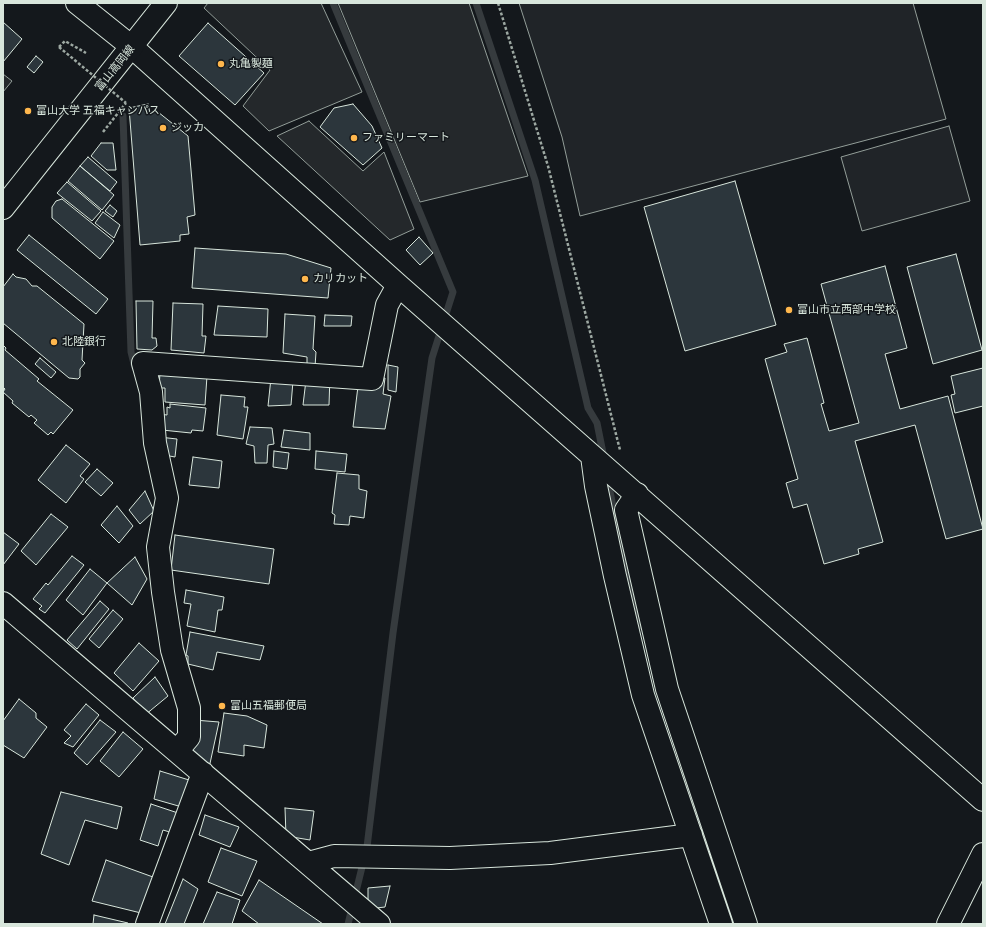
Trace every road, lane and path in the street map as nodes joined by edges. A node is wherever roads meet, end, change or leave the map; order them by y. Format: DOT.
graph roads {
  1 [pos="77,3"];
  2 [pos="166,3"];
  3 [pos="498,3"];
  4 [pos="132,47"];
  5 [pos="86,53"];
  6 [pos="103,132"];
  7 [pos="3,208"];
  8 [pos="398,285"];
  9 [pos="592,456"];
  10 [pos="622,457"];
  11 [pos="629,487"];
  12 [pos="3,604"];
  13 [pos="178,751"];
  14 [pos="203,773"];
  15 [pos="983,800"];
  16 [pos="691,835"];
  17 [pos="983,854"];
  18 [pos="308,863"];
  19 [pos="370,920"];
  20 [pos="148,924"];
  21 [pos="722,924"];
  22 [pos="746,924"];
  23 [pos="948,924"];
  1 -- 4 [label="street"];
  2 -- 4 [label="street, 富山高岡線"];
  3 -- 10 [label="path"];
  4 -- 7 [label="street, 富山高岡線"];
  4 -- 8 [label="street"];
  5 -- 6 [label="path, bridge"];
  8 -- 9 [label="street"];
  8 -- 13 [label="street"];
  9 -- 11 [label="street"];
  9 -- 16 [label="street"];
  11 -- 15 [label="street"];
  11 -- 22 [label="street"];
  12 -- 13 [label="street"];
  13 -- 14 [label="street"];
  14 -- 18 [label="street"];
  14 -- 20 [label="street"];
  16 -- 18 [label="street"];
  16 -- 21 [label="street"];
  17 -- 23 [label="street"];
  18 -- 19 [label="street"];
}
